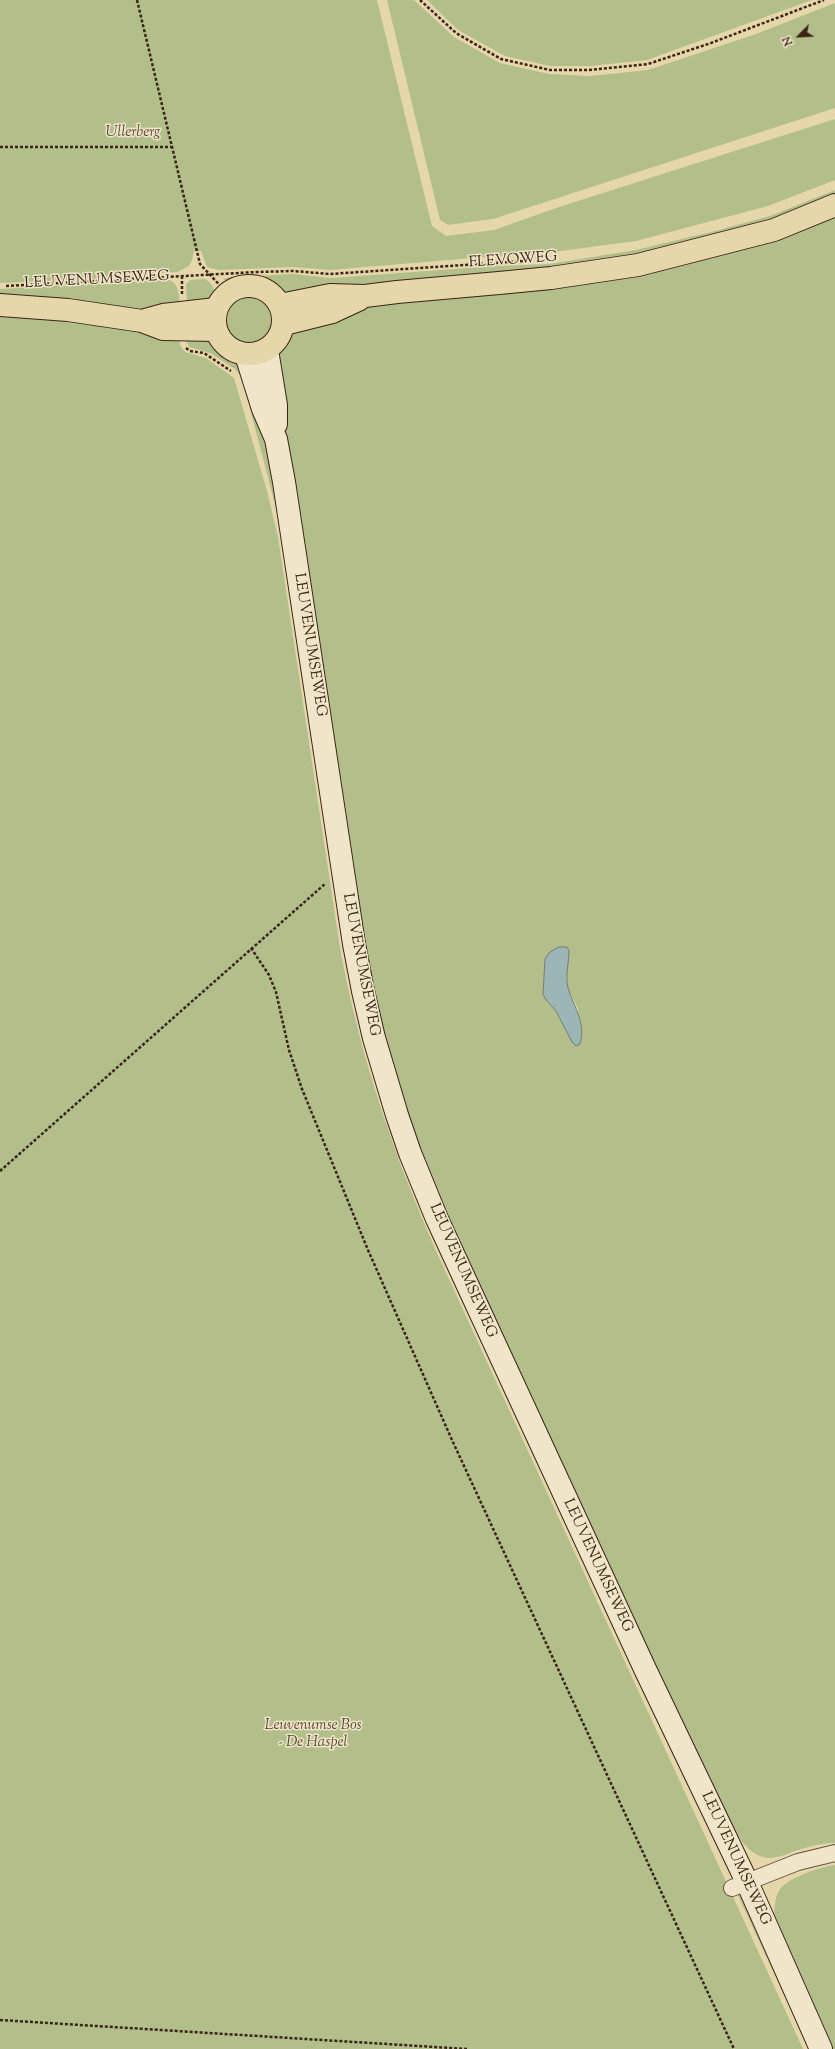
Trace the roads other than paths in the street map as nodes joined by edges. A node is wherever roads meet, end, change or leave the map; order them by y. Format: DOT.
graph roads {
  1 [pos="835,205"];
  2 [pos="0,305"];
  3 [pos="220,311"];
  4 [pos="282,314"];
  5 [pos="267,350"];
  6 [pos="246,355"];
  7 [pos="276,440"];
  8 [pos="835,1853"];
  9 [pos="740,1885"];
  10 [pos="821,2049"];
  1 -- 4 [label="main road, FLEVOWEG"];
  2 -- 3 [label="main road, LEUVENUMSEWEG"];
  3 -- 4 [label="main road"];
  3 -- 6 [label="main road"];
  4 -- 5 [label="main road"];
  5 -- 6 [label="main road"];
  5 -- 7 [label="main road, LEUVENUMSEWEG"];
  6 -- 7 [label="main road, LEUVENUMSEWEG"];
  7 -- 9 [label="main road, LEUVENUMSEWEG"];
  8 -- 9 [label="street"];
  9 -- 10 [label="main road, LEUVENUMSEWEG"];
}
